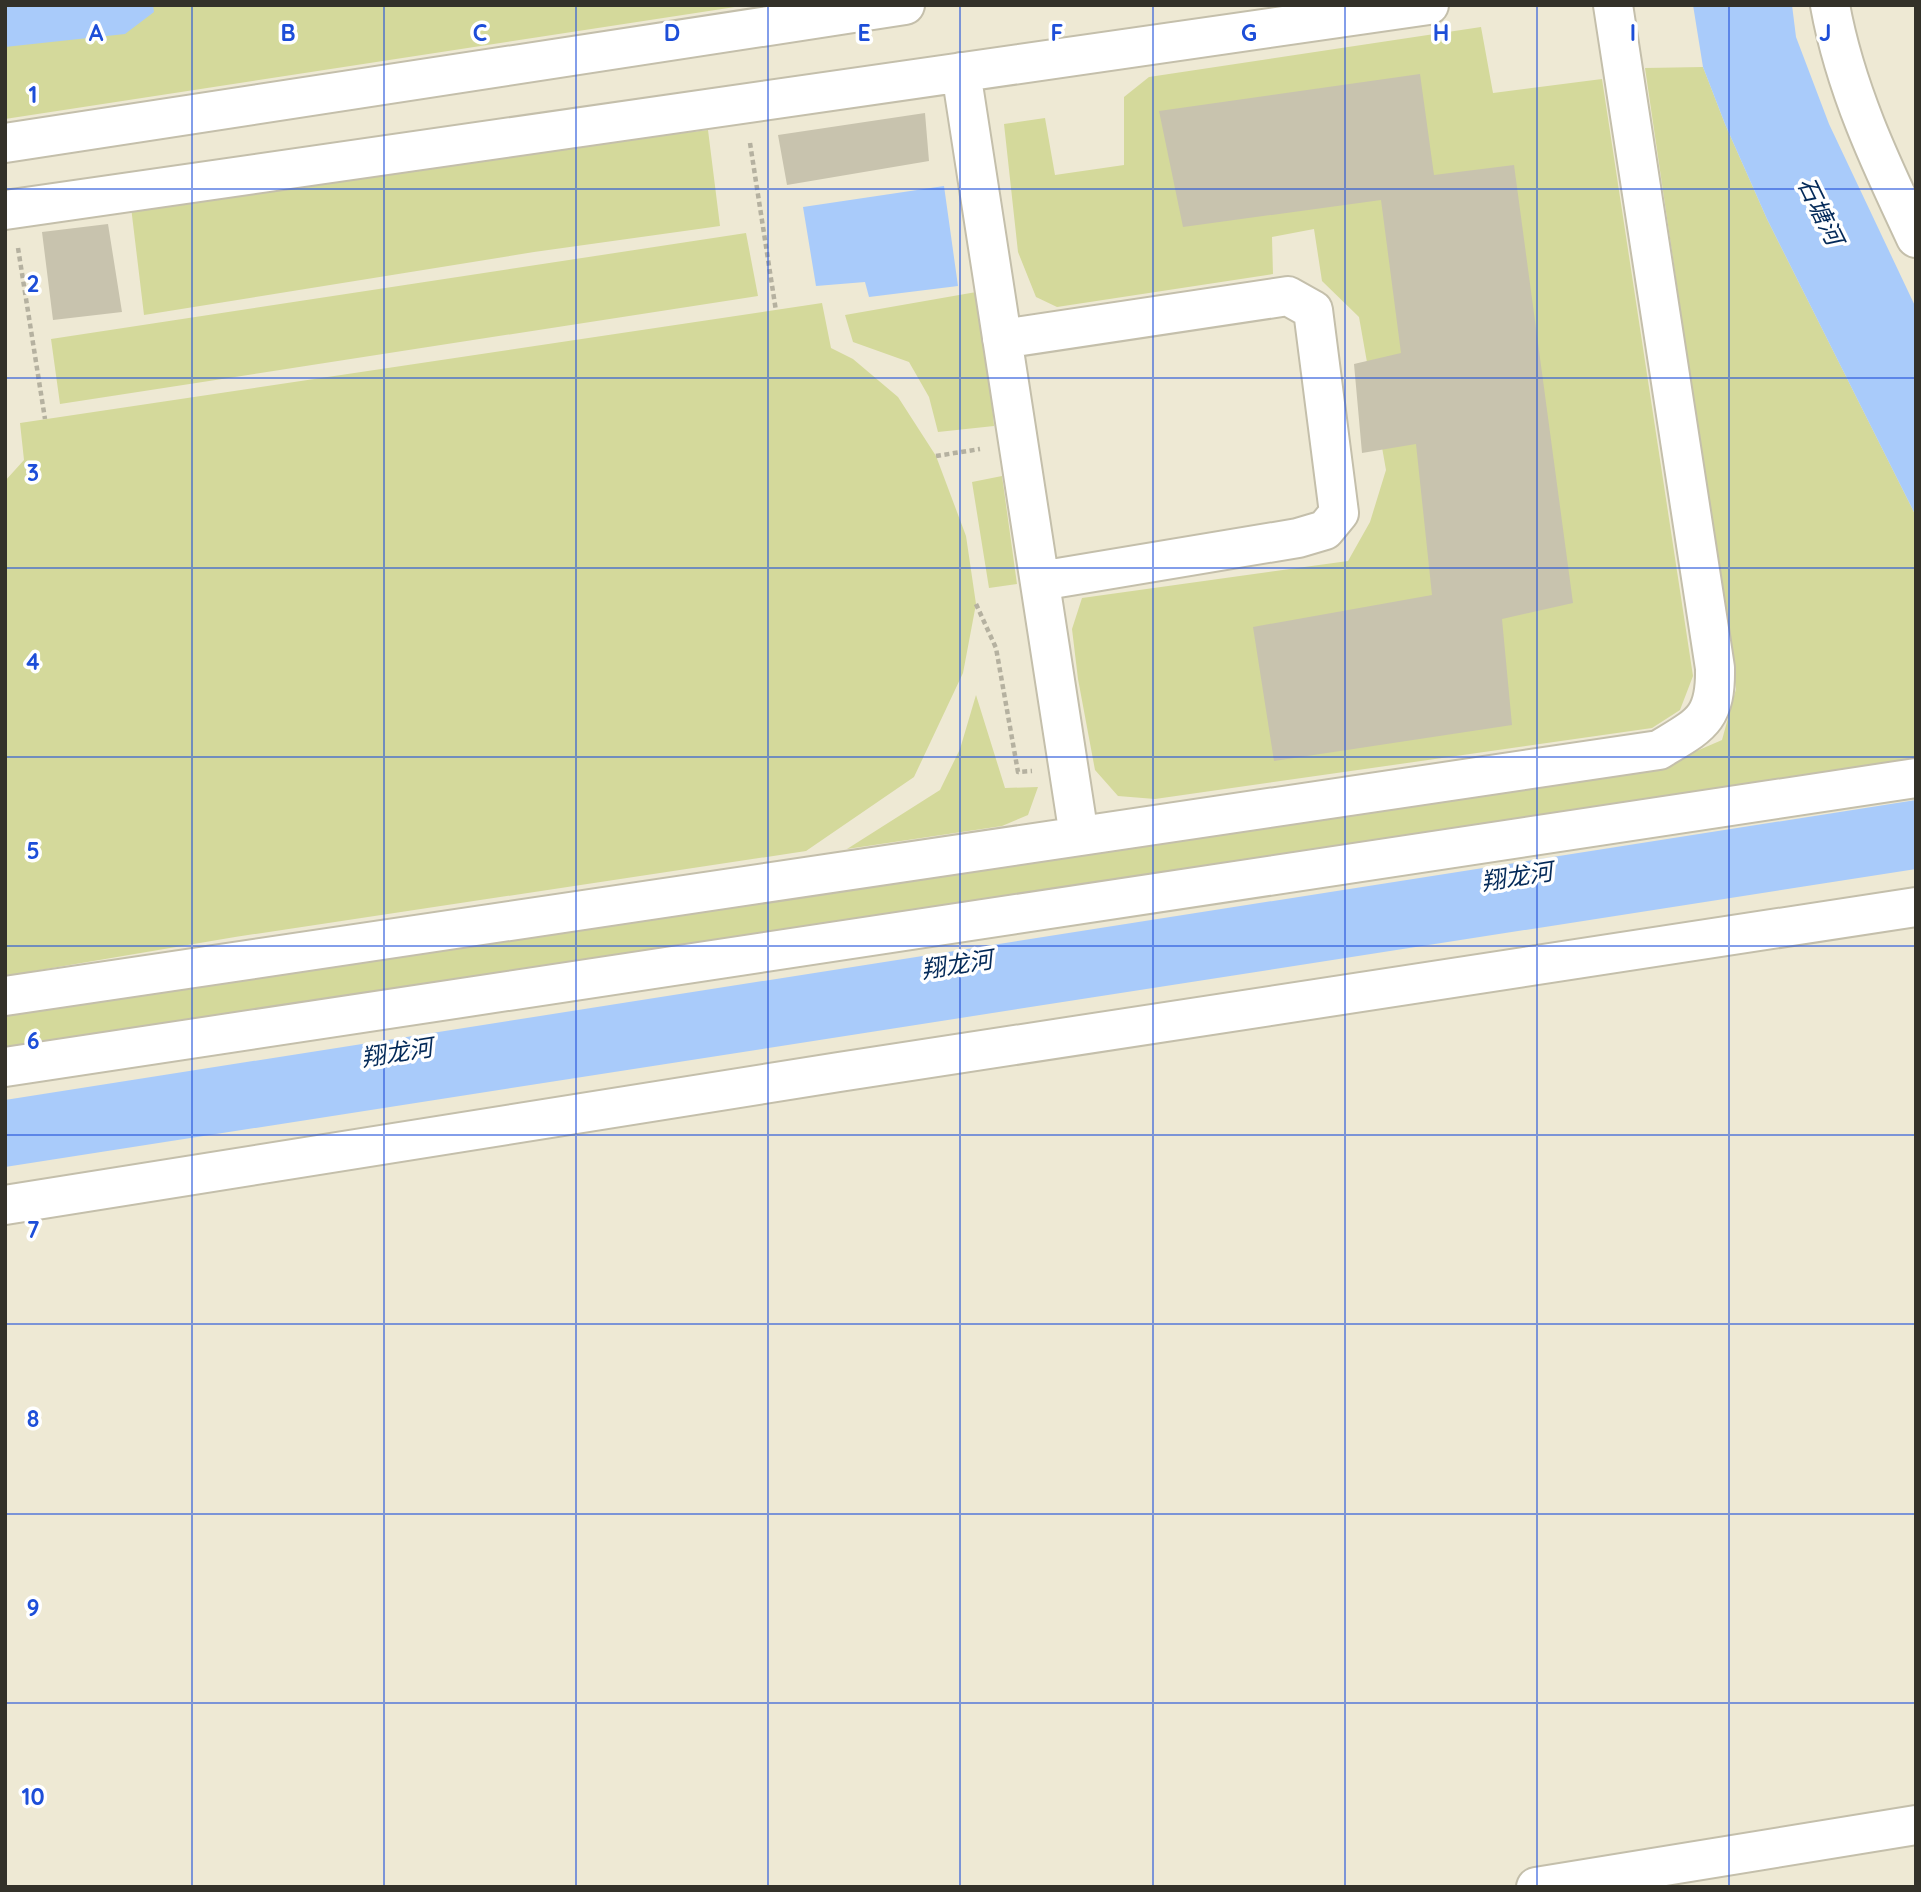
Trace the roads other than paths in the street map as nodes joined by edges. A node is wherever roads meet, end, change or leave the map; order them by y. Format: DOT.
graph roads {
  1 [pos="905,5"];
  2 [pos="1429,5"];
  3 [pos="1613,5"];
  4 [pos="1830,5"];
  5 [pos="961,72"];
  6 [pos="5,143"];
  7 [pos="8,209"];
  8 [pos="1916,238"];
  9 [pos="1002,339"];
  10 [pos="1040,581"];
  11 [pos="1916,778"];
  12 [pos="1079,836"];
  13 [pos="1916,907"];
  14 [pos="5,996"];
  15 [pos="5,1067"];
  16 [pos="5,1205"];
  17 [pos="1916,1825"];
  18 [pos="1536,1887"];
  1 -- 6 [label="street"];
  2 -- 5 [label="street"];
  3 -- 12 [label="street"];
  4 -- 8 [label="street"];
  5 -- 7 [label="street"];
  5 -- 9 [label="street"];
  9 -- 10 [label="street"];
  9 -- 10 [label="street"];
  10 -- 12 [label="street"];
  11 -- 15 [label="street"];
  12 -- 14 [label="street"];
  13 -- 16 [label="street"];
  17 -- 18 [label="street"];
}
